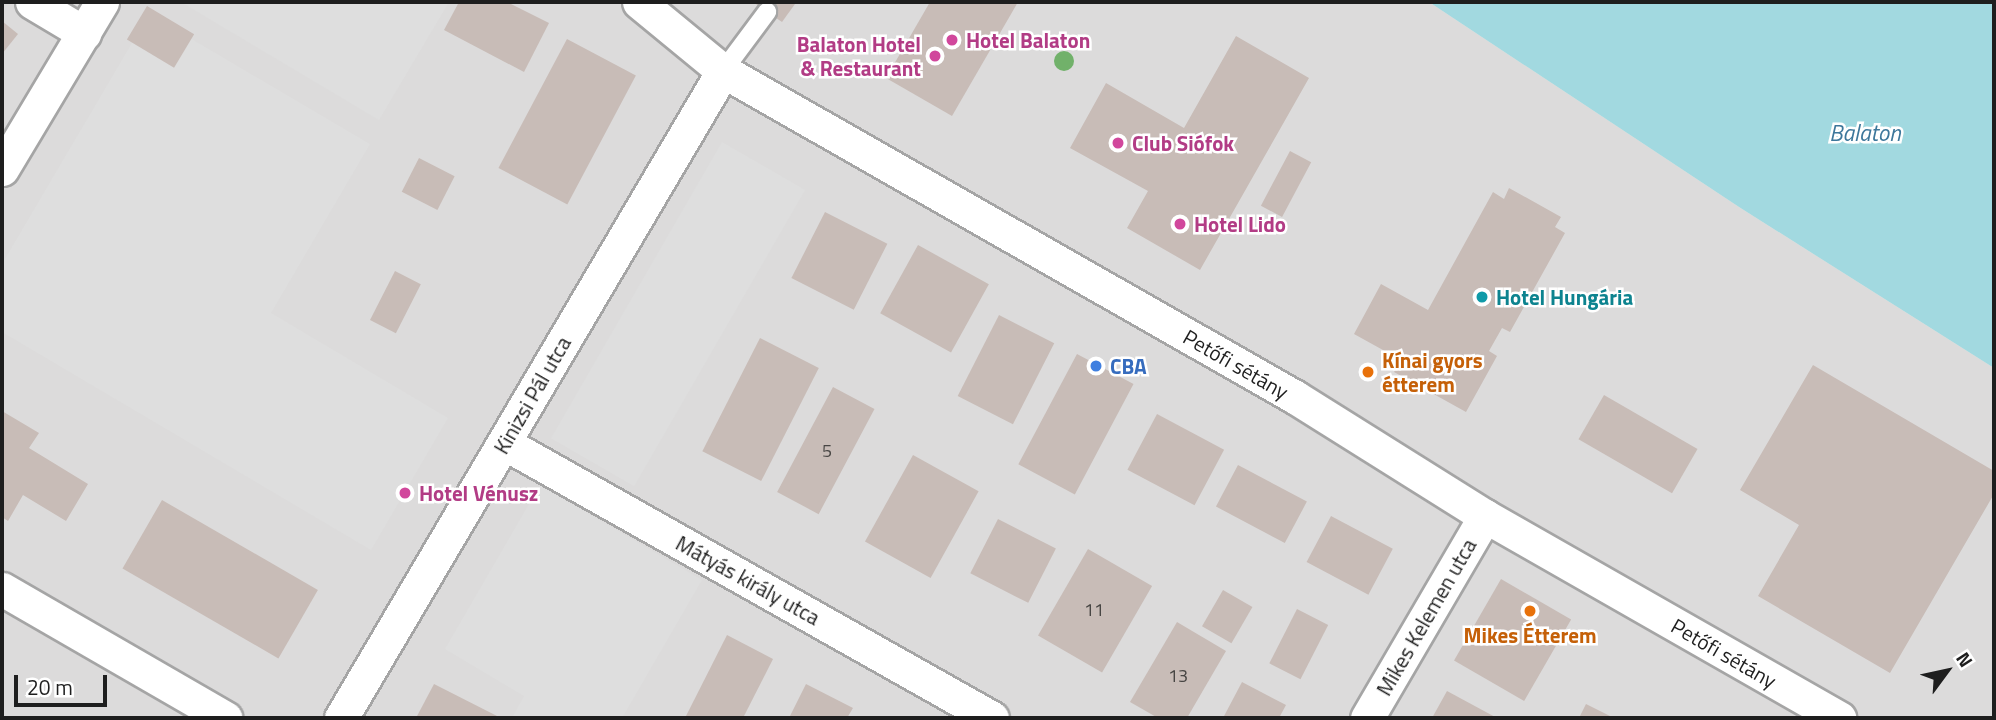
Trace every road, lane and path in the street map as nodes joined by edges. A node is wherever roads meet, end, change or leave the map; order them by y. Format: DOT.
graph roads {
  1 [pos="32,2"];
  2 [pos="102,2"];
  3 [pos="639,2"];
  4 [pos="767,12"];
  5 [pos="84,33"];
  6 [pos="723,71"];
  7 [pos="2,169"];
  8 [pos="504,443"];
  9 [pos="1485,516"];
  10 [pos="2,589"];
  11 [pos="225,718"];
  12 [pos="341,718"];
  13 [pos="992,718"];
  14 [pos="1367,718"];
  15 [pos="1839,718"];
  1 -- 5 [label="street"];
  2 -- 5 [label="street"];
  3 -- 6 [label="street, Petőfi sétány"];
  4 -- 6 [label="lane"];
  5 -- 7 [label="street"];
  6 -- 8 [label="street, Kinizsi Pál utca"];
  6 -- 9 [label="street, Petőfi sétány"];
  8 -- 12 [label="street, Kinizsi Pál utca"];
  8 -- 13 [label="street, Mátyás király utca"];
  9 -- 14 [label="street, Mikes Kelemen utca"];
  9 -- 15 [label="street, Petőfi sétány"];
  10 -- 11 [label="street"];
}
